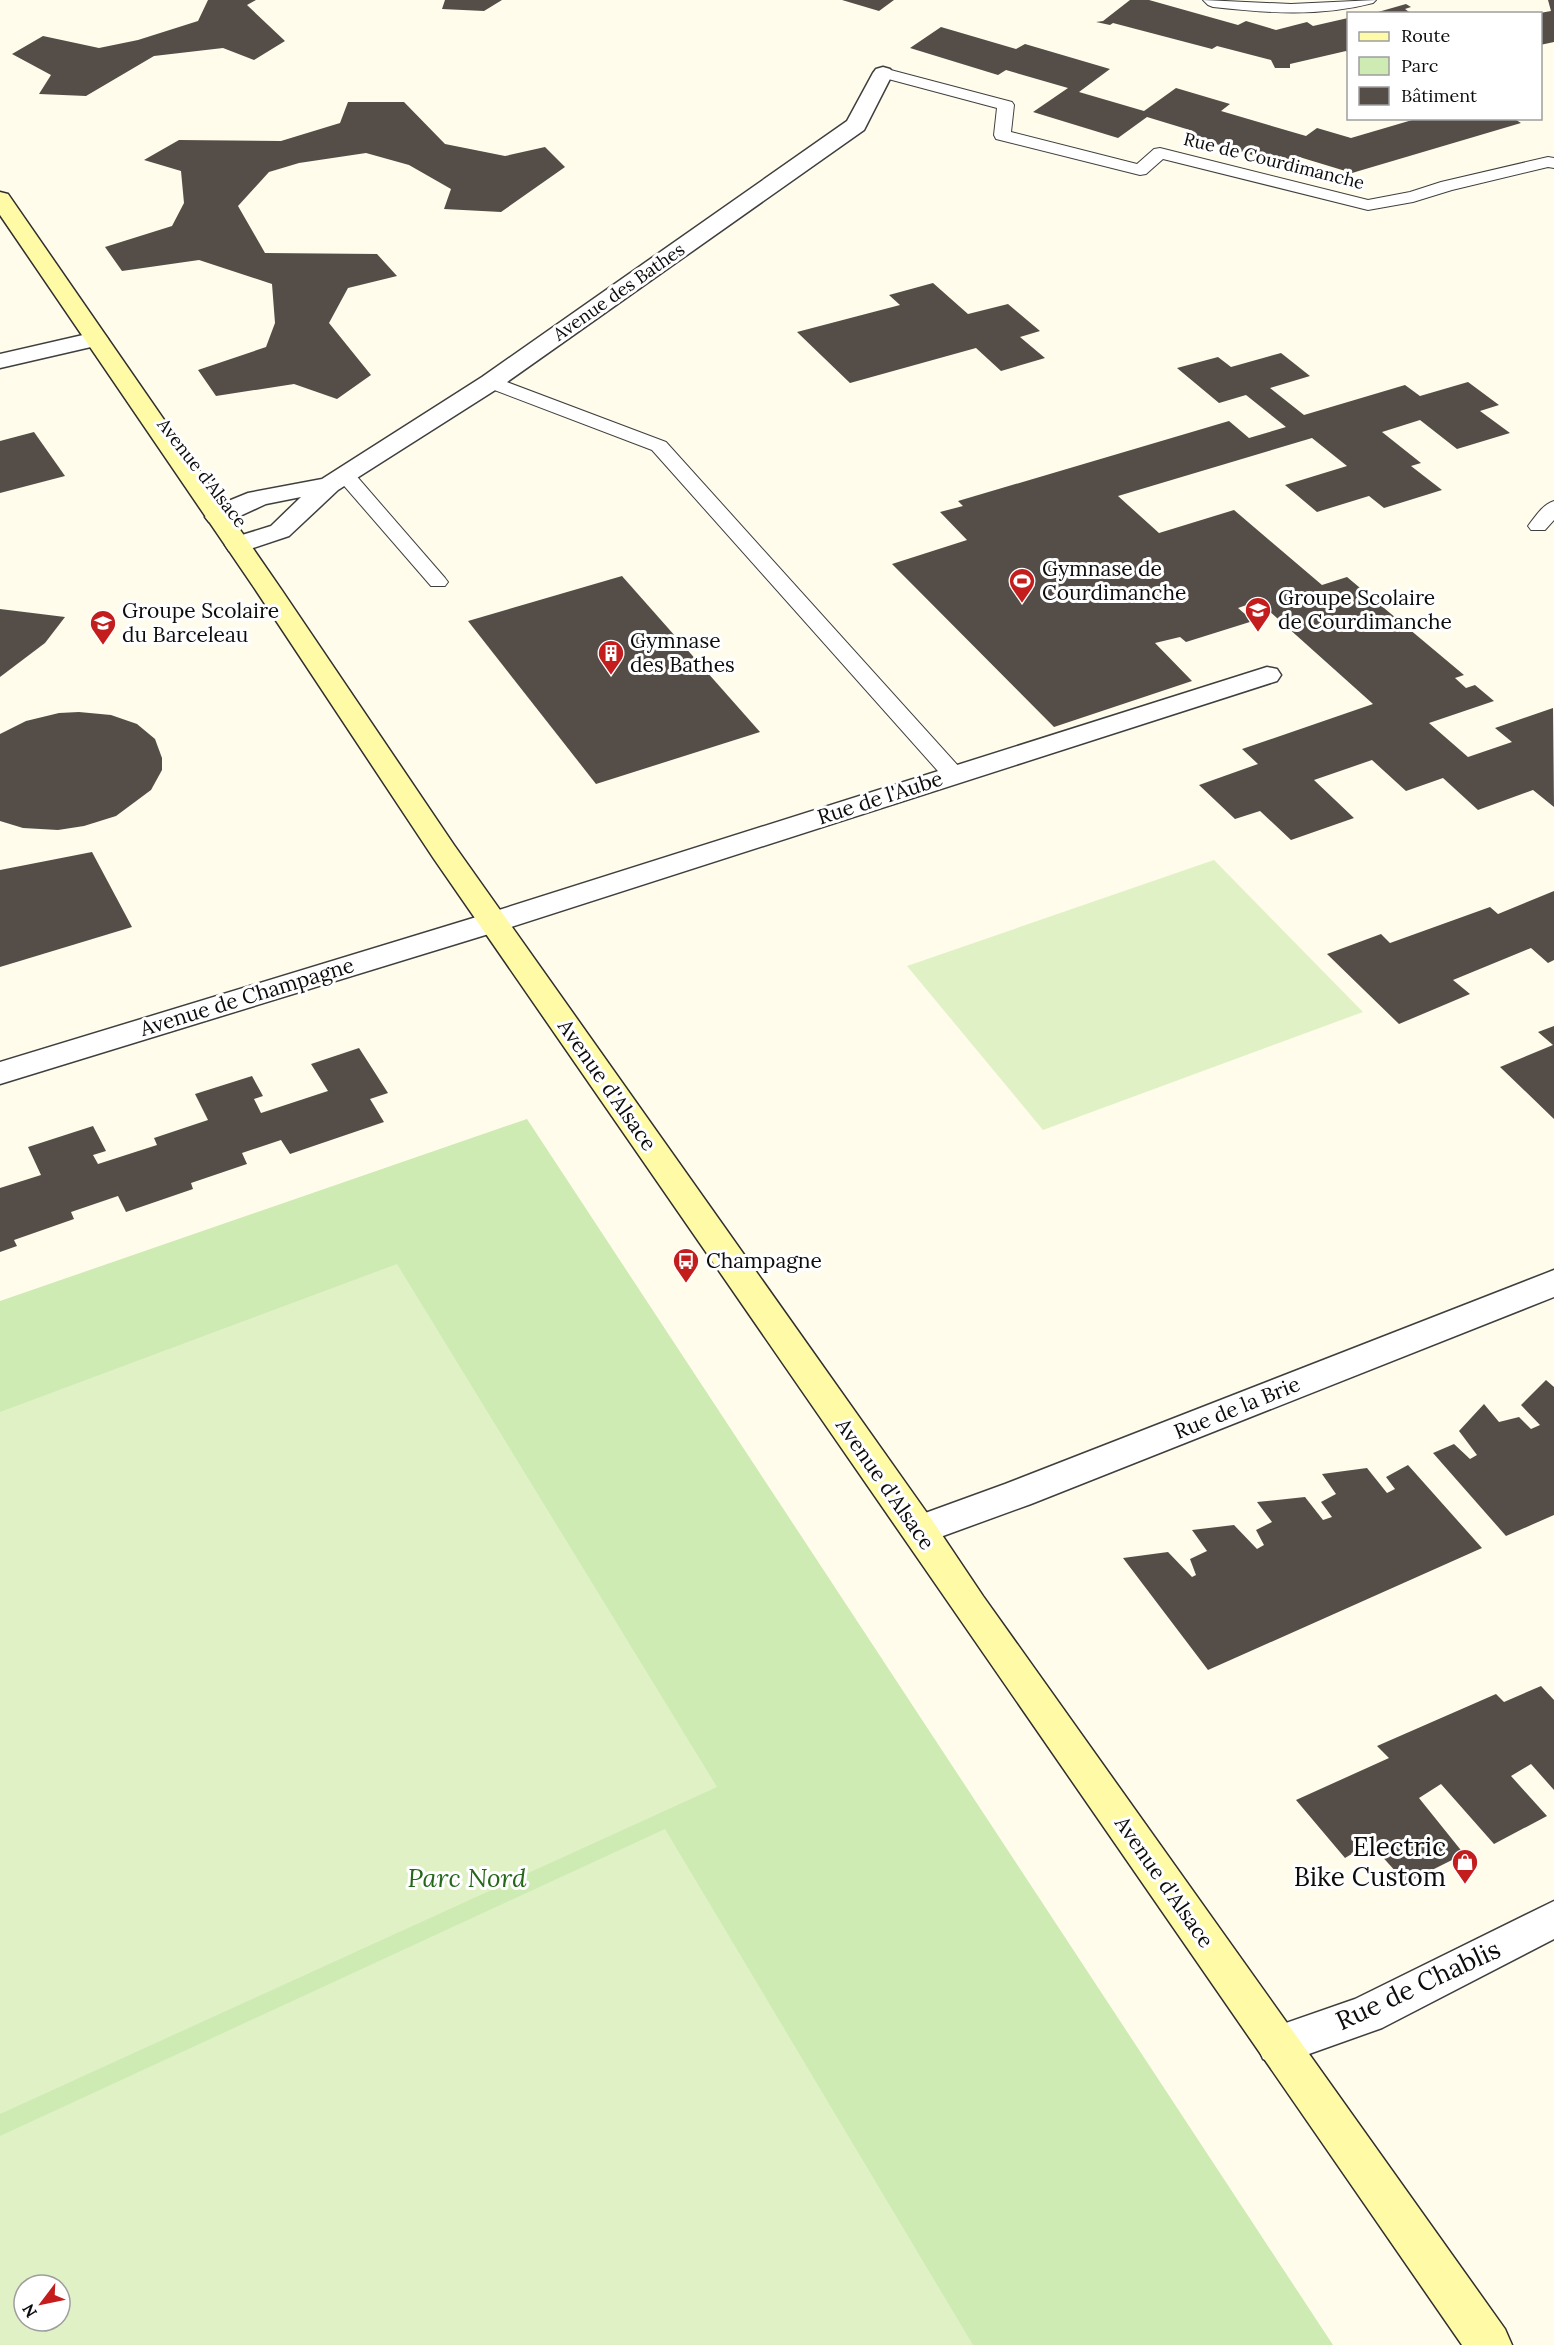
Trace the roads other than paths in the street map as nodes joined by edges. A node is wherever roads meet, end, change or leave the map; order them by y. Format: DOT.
graph roads {
  1 [pos="1211,0"];
  2 [pos="1368,0"];
  3 [pos="884,73"];
  4 [pos="1554,163"];
  5 [pos="0,199"];
  6 [pos="96,339"];
  7 [pos="0,361"];
  8 [pos="491,381"];
  9 [pos="338,481"];
  10 [pos="1554,507"];
  11 [pos="224,512"];
  12 [pos="1538,526"];
  13 [pos="246,542"];
  14 [pos="438,582"];
  15 [pos="1267,675"];
  16 [pos="952,774"];
  17 [pos="494,922"];
  18 [pos="0,1073"];
  19 [pos="1554,1283"];
  20 [pos="919,1530"];
  21 [pos="1554,1919"];
  22 [pos="1278,2045"];
  23 [pos="1489,2345"];
  1 -- 2 [label="lane"];
  3 -- 4 [label="lane, Rue de Courdimanche"];
  3 -- 8 [label="street, Avenue des Bathes"];
  5 -- 6 [label="street, Avenue d'Alsace"];
  6 -- 7 [label="street"];
  6 -- 11 [label="street, Avenue d'Alsace"];
  8 -- 9 [label="street, Avenue des Bathes"];
  8 -- 16 [label="lane"];
  9 -- 11 [label="street, Avenue des Bathes"];
  9 -- 13 [label="street, Avenue des Bathes"];
  9 -- 14 [label="lane"];
  10 -- 12 [label="lane"];
  11 -- 13 [label="street, Avenue d'Alsace"];
  13 -- 17 [label="street, Avenue d'Alsace"];
  15 -- 16 [label="street, Rue de l'Aube"];
  16 -- 17 [label="street, Rue de l'Aube"];
  17 -- 18 [label="street, Avenue de Champagne"];
  17 -- 20 [label="street, Avenue d'Alsace"];
  19 -- 20 [label="street, Rue de la Brie"];
  20 -- 22 [label="street, Avenue d'Alsace"];
  21 -- 22 [label="street, Rue de Chablis"];
  22 -- 23 [label="street, Avenue d'Alsace"];
}
